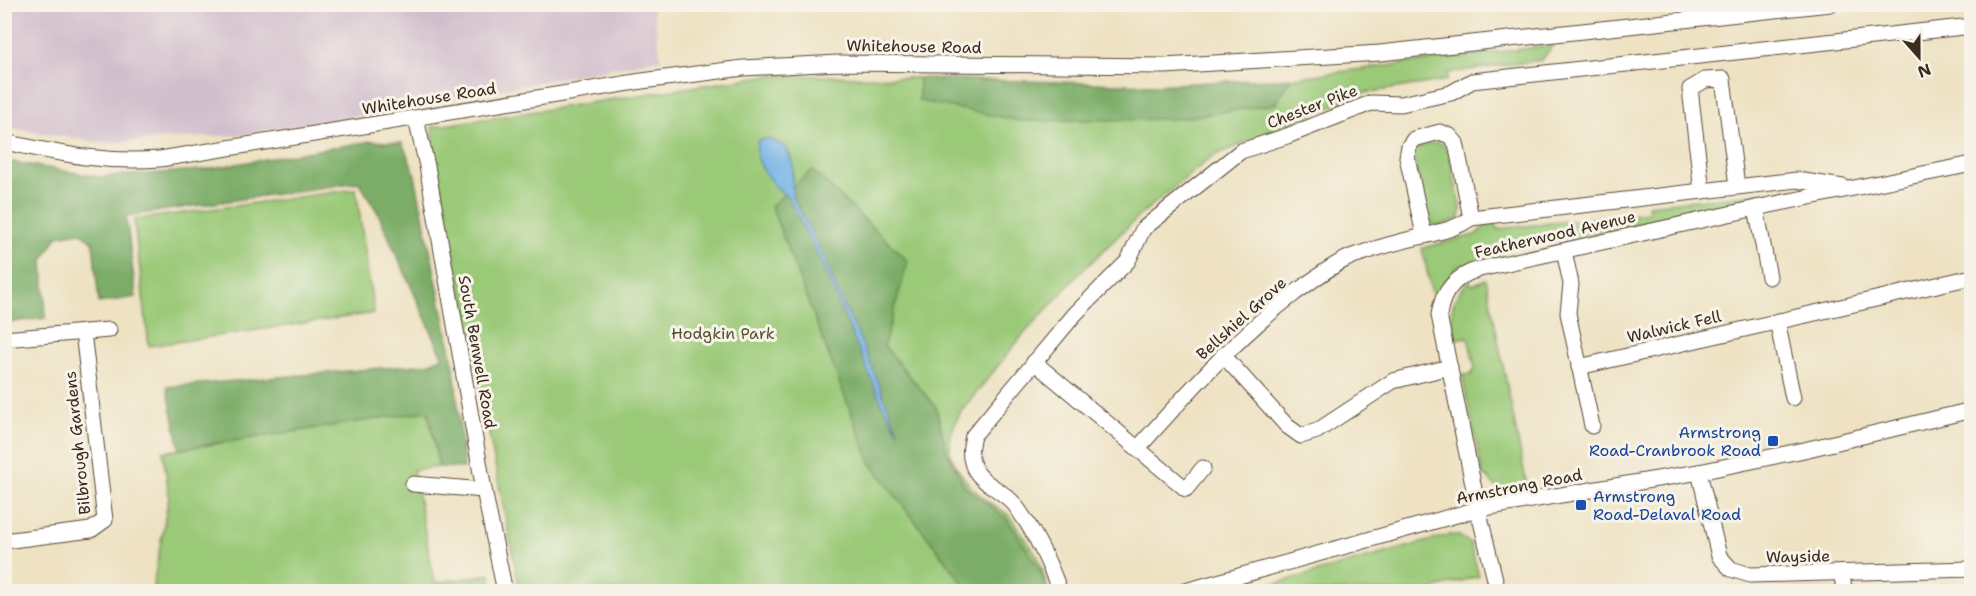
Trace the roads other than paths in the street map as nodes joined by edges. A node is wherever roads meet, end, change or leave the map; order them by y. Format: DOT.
graph roads {
  1 [pos="1830,4"];
  2 [pos="1971,26"];
  3 [pos="416,118"];
  4 [pos="4,142"];
  5 [pos="1971,164"];
  6 [pos="1737,186"];
  7 [pos="1855,189"];
  8 [pos="1702,191"];
  9 [pos="1756,208"];
  10 [pos="1471,218"];
  11 [pos="1424,236"];
  12 [pos="1564,251"];
  13 [pos="1769,277"];
  14 [pos="1971,277"];
  15 [pos="1777,321"];
  16 [pos="109,330"];
  17 [pos="83,332"];
  18 [pos="4,339"];
  19 [pos="1223,355"];
  20 [pos="1034,362"];
  21 [pos="1450,367"];
  22 [pos="1579,367"];
  23 [pos="1793,398"];
  24 [pos="1971,410"];
  25 [pos="1592,426"];
  26 [pos="1138,448"];
  27 [pos="1203,468"];
  28 [pos="1699,472"];
  29 [pos="413,484"];
  30 [pos="484,490"];
  31 [pos="1478,510"];
  32 [pos="4,541"];
  33 [pos="1971,569"];
  34 [pos="1840,573"];
  35 [pos="505,591"];
  36 [pos="1060,591"];
  37 [pos="1182,591"];
  38 [pos="1498,591"];
  39 [pos="1845,591"];
  1 -- 3 [label="street, Whitehouse Road"];
  2 -- 20 [label="street, Chester Pike"];
  3 -- 4 [label="street, Whitehouse Road"];
  3 -- 30 [label="street, South Benwell Road"];
  5 -- 7 [label="street, Featherwood Avenue"];
  6 -- 7 [label="street, Featherwood Avenue"];
  6 -- 8 [label="street, Featherwood Avenue"];
  6 -- 8 [label="street"];
  7 -- 9 [label="street, Featherwood Avenue"];
  8 -- 10 [label="street, Featherwood Avenue"];
  9 -- 12 [label="street, Featherwood Avenue"];
  9 -- 13 [label="street"];
  10 -- 11 [label="street, Featherwood Avenue"];
  10 -- 11 [label="street, Featherwood Avenue"];
  11 -- 19 [label="street, Bellshiel Grove"];
  12 -- 21 [label="street, Featherwood Avenue"];
  12 -- 22 [label="street"];
  14 -- 15 [label="street, Walwick Fell"];
  15 -- 22 [label="street, Walwick Fell"];
  15 -- 23 [label="street"];
  16 -- 17 [label="street"];
  17 -- 18 [label="street"];
  17 -- 32 [label="street, Bilbrough Gardens"];
  19 -- 21 [label="street"];
  19 -- 26 [label="street, Bellshiel Grove"];
  20 -- 26 [label="street"];
  20 -- 36 [label="street, Chester Pike"];
  21 -- 31 [label="street, Featherwood Avenue"];
  22 -- 25 [label="street"];
  24 -- 28 [label="street, Armstrong Road"];
  26 -- 27 [label="street"];
  28 -- 31 [label="street, Armstrong Road"];
  28 -- 34 [label="street, Wayside"];
  29 -- 30 [label="street"];
  30 -- 35 [label="street, South Benwell Road"];
  31 -- 37 [label="street, Armstrong Road"];
  31 -- 38 [label="street, Featherwood Avenue"];
  33 -- 34 [label="street, Wayside"];
  34 -- 39 [label="street"];
}
